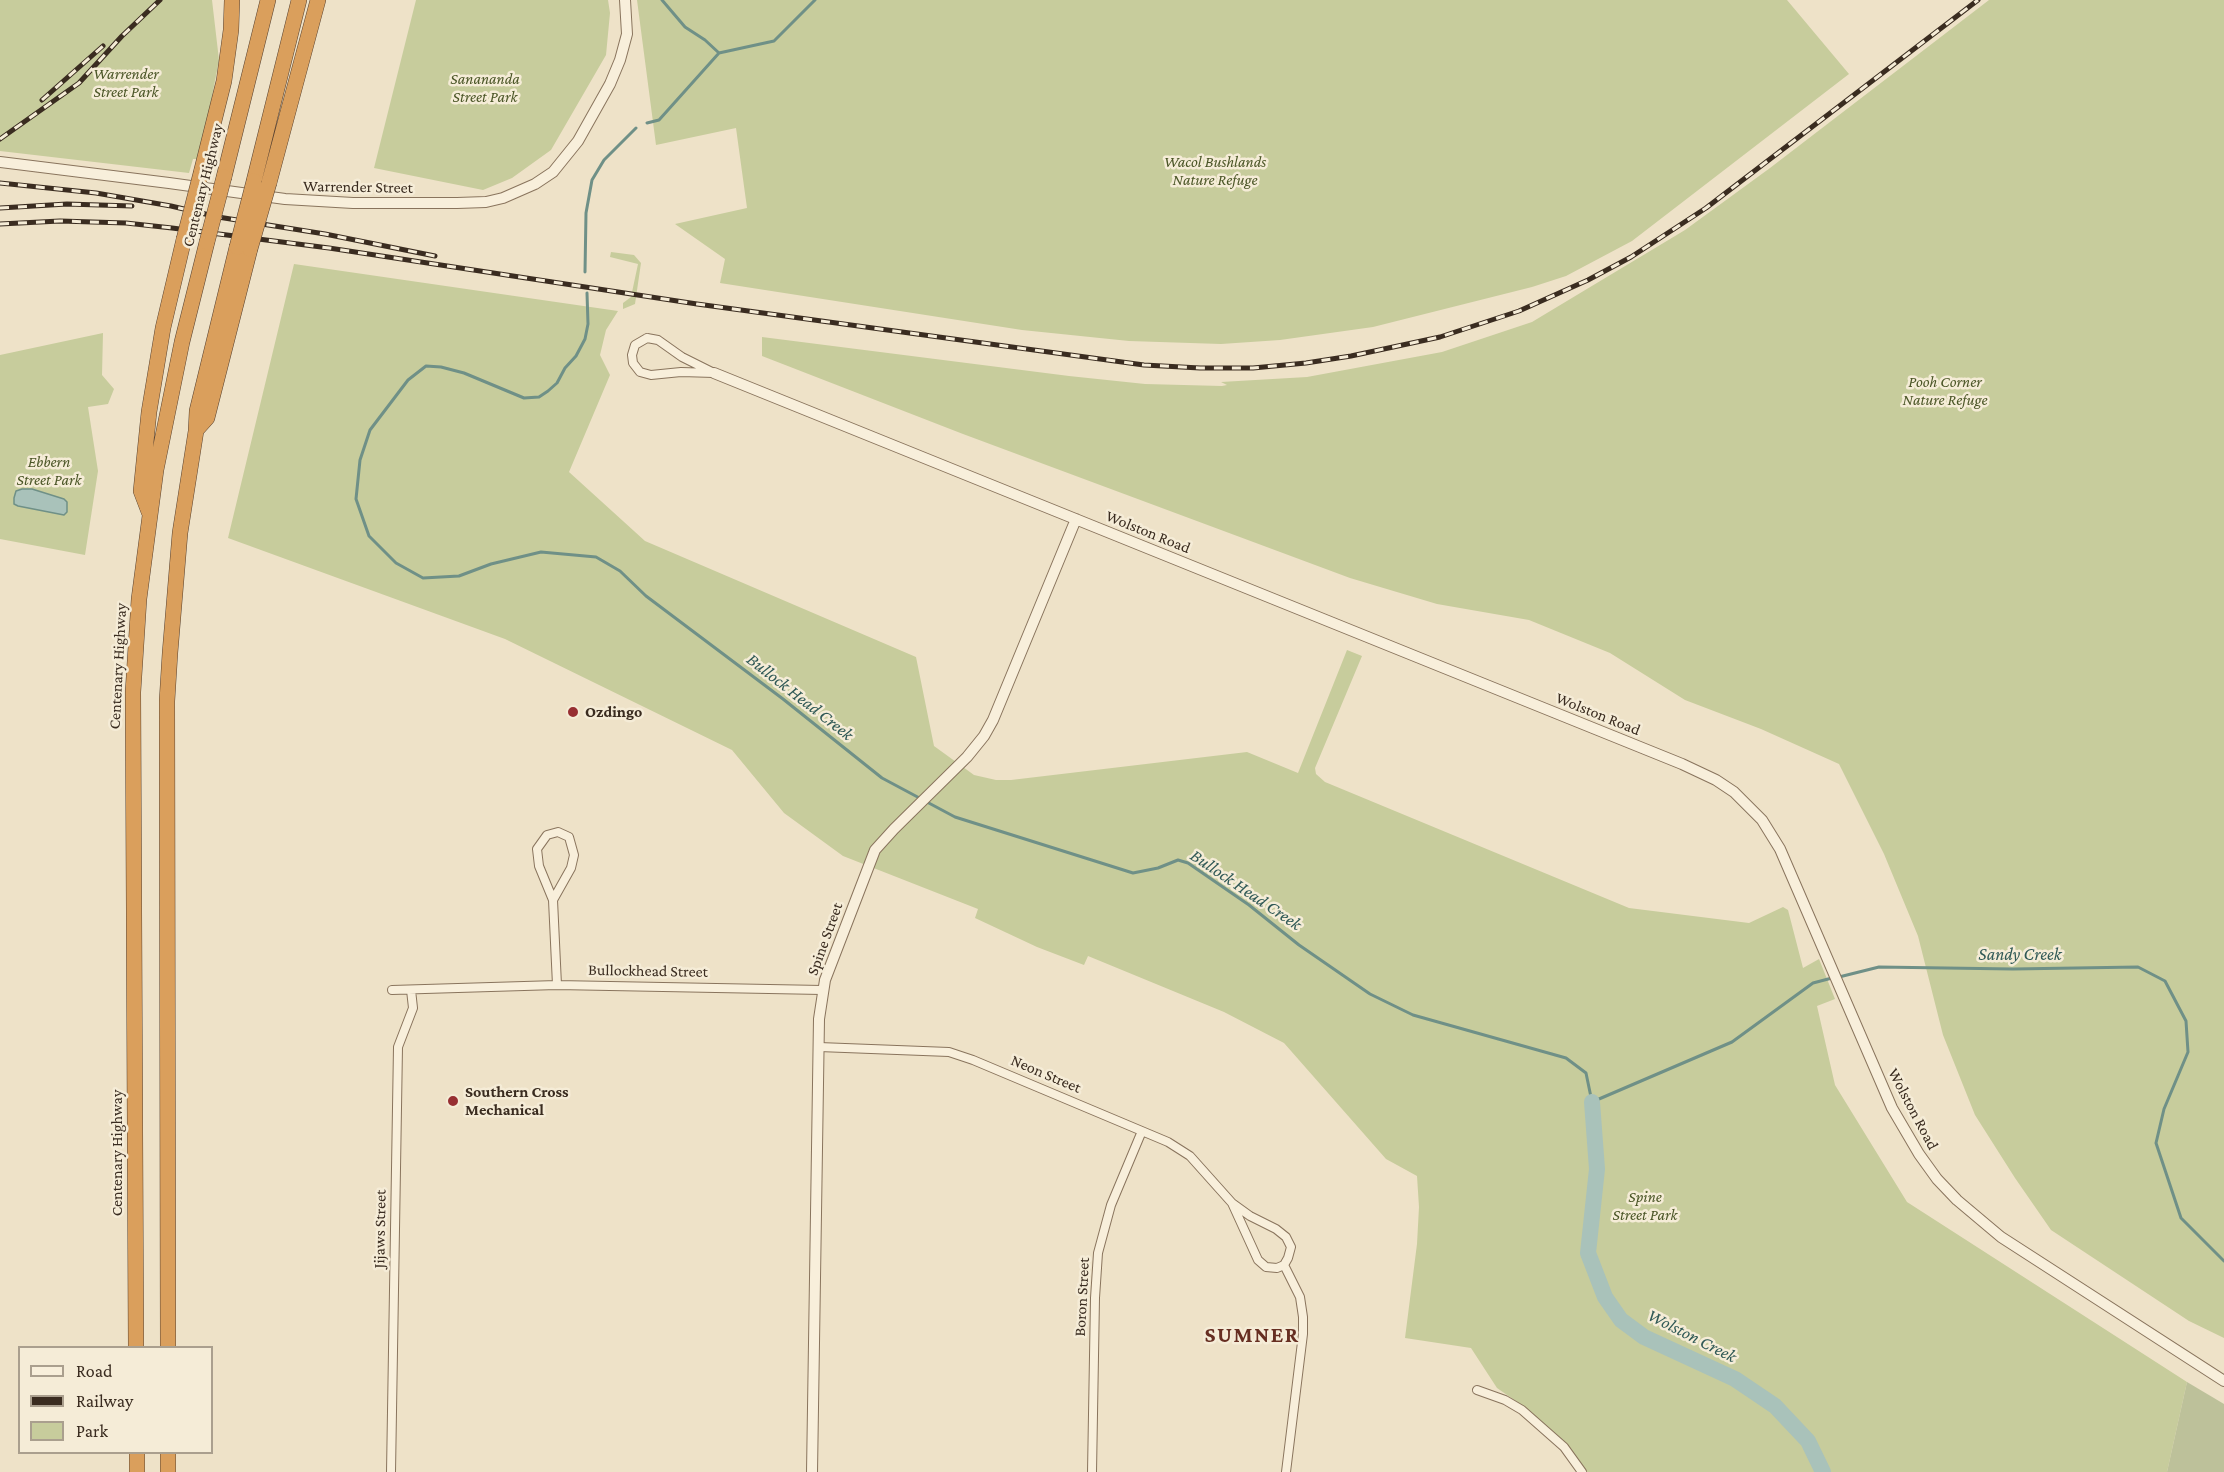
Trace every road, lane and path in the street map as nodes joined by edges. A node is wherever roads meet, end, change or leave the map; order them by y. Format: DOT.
graph roads {
  1 [pos="232,0"];
  2 [pos="268,0"];
  3 [pos="299,0"];
  4 [pos="318,0"];
  5 [pos="624,0"];
  6 [pos="0,162"];
  7 [pos="261,182"];
  8 [pos="714,373"];
  9 [pos="150,514"];
  10 [pos="1076,519"];
  11 [pos="553,900"];
  12 [pos="557,984"];
  13 [pos="392,990"];
  14 [pos="411,990"];
  15 [pos="822,990"];
  16 [pos="819,1047"];
  17 [pos="1142,1131"];
  18 [pos="1232,1203"];
  19 [pos="1284,1265"];
  20 [pos="136,1346"];
  21 [pos="168,1346"];
  22 [pos="2224,1381"];
  23 [pos="1477,1390"];
  24 [pos="137,1454"];
  25 [pos="168,1454"];
  26 [pos="137,1472"];
  27 [pos="168,1472"];
  28 [pos="391,1472"];
  29 [pos="812,1472"];
  30 [pos="1092,1472"];
  31 [pos="1286,1472"];
  32 [pos="1582,1472"];
  1 -- 9 [label="highway, bridge"];
  2 -- 9 [label="highway, Centenary Highway, bridge"];
  3 -- 7 [label="highway"];
  4 -- 7 [label="highway"];
  5 -- 6 [label="street, Warrender Street"];
  7 -- 21 [label="highway, bridge"];
  8 -- 8 [label="street, Wolston Road"];
  8 -- 10 [label="street, Wolston Road"];
  9 -- 20 [label="highway, Centenary Highway"];
  10 -- 15 [label="street, Spine Street"];
  10 -- 22 [label="street, Wolston Road"];
  11 -- 11 [label="street"];
  11 -- 12 [label="street"];
  12 -- 14 [label="street, Bullockhead Street"];
  12 -- 15 [label="street, Bullockhead Street"];
  13 -- 14 [label="street"];
  14 -- 28 [label="street, Jijaws Street"];
  15 -- 16 [label="street, Spine Street"];
  16 -- 17 [label="street, Neon Street"];
  16 -- 29 [label="street, Spine Street"];
  17 -- 18 [label="street, Neon Street"];
  17 -- 30 [label="street, Boron Street"];
  18 -- 19 [label="street, Neon Street"];
  18 -- 19 [label="street, Neon Street"];
  19 -- 31 [label="street"];
  23 -- 32 [label="street"];
  24 -- 26 [label="highway"];
  25 -- 27 [label="highway"];
}
